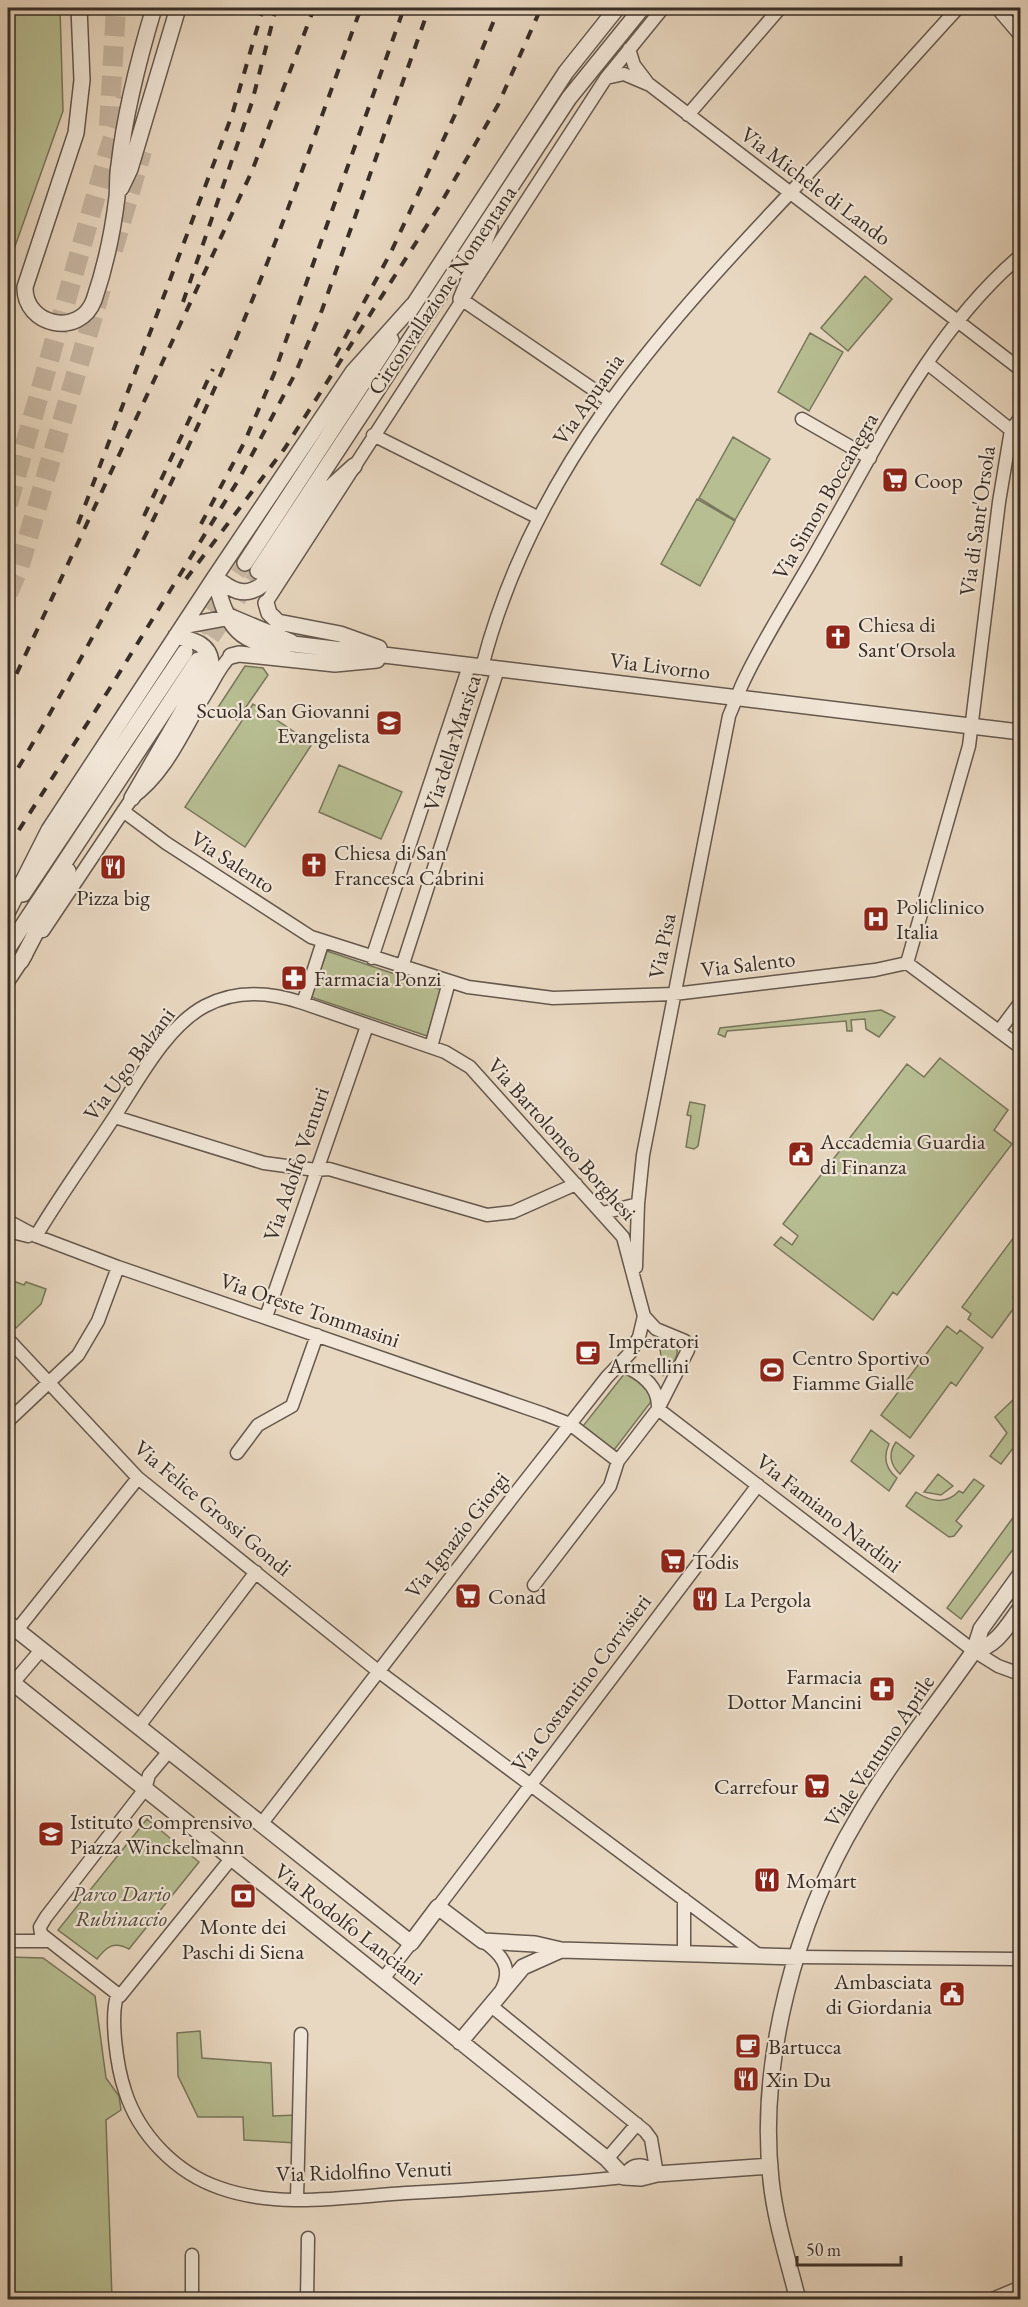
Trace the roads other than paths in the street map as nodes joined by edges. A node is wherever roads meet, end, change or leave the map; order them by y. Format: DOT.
graph roads {
  1 [pos="79,8"];
  2 [pos="154,8"];
  3 [pos="178,8"];
  4 [pos="616,8"];
  5 [pos="642,8"];
  6 [pos="663,8"];
  7 [pos="780,8"];
  8 [pos="958,8"];
  9 [pos="997,8"];
  10 [pos="1020,35"];
  11 [pos="629,49"];
  12 [pos="606,78"];
  13 [pos="650,85"];
  14 [pos="688,114"];
  15 [pos="790,192"];
  16 [pos="117,196"];
  17 [pos="502,198"];
  18 [pos="1020,256"];
  19 [pos="461,299"];
  20 [pos="413,305"];
  21 [pos="957,320"];
  22 [pos="927,363"];
  23 [pos="1020,369"];
  24 [pos="609,400"];
  25 [pos="1020,418"];
  26 [pos="802,419"];
  27 [pos="1011,430"];
  28 [pos="373,435"];
  29 [pos="870,458"];
  30 [pos="354,466"];
  31 [pos="539,518"];
  32 [pos="215,577"];
  33 [pos="266,603"];
  34 [pos="226,616"];
  35 [pos="179,631"];
  36 [pos="231,656"];
  37 [pos="401,657"];
  38 [pos="483,667"];
  39 [pos="736,698"];
  40 [pos="972,726"];
  41 [pos="1020,732"];
  42 [pos="132,798"];
  43 [pos="123,812"];
  44 [pos="91,823"];
  45 [pos="8,911"];
  46 [pos="8,917"];
  47 [pos="323,941"];
  48 [pos="8,948"];
  49 [pos="372,957"];
  50 [pos="21,961"];
  51 [pos="907,963"];
  52 [pos="402,967"];
  53 [pos="8,982"];
  54 [pos="449,982"];
  55 [pos="674,994"];
  56 [pos="303,1003"];
  57 [pos="1020,1003"];
  58 [pos="367,1026"];
  59 [pos="999,1031"];
  60 [pos="431,1047"];
  61 [pos="1020,1047"];
  62 [pos="115,1117"];
  63 [pos="316,1170"];
  64 [pos="576,1184"];
  65 [pos="638,1204"];
  66 [pos="603,1213"];
  67 [pos="8,1221"];
  68 [pos="8,1231"];
  69 [pos="36,1236"];
  70 [pos="118,1267"];
  71 [pos="636,1280"];
  72 [pos="644,1316"];
  73 [pos="266,1317"];
  74 [pos="317,1335"];
  75 [pos="8,1339"];
  76 [pos="619,1364"];
  77 [pos="49,1383"];
  78 [pos="658,1409"];
  79 [pos="8,1422"];
  80 [pos="570,1424"];
  81 [pos="237,1453"];
  82 [pos="618,1461"];
  83 [pos="138,1478"];
  84 [pos="758,1485"];
  85 [pos="256,1572"];
  86 [pos="1020,1575"];
  87 [pos="534,1585"];
  88 [pos="1020,1609"];
  89 [pos="12,1627"];
  90 [pos="41,1650"];
  91 [pos="974,1651"];
  92 [pos="378,1671"];
  93 [pos="1020,1674"];
  94 [pos="10,1681"];
  95 [pos="139,1725"];
  96 [pos="170,1750"];
  97 [pos="530,1785"];
  98 [pos="146,1789"];
  99 [pos="261,1822"];
  100 [pos="230,1860"];
  101 [pos="684,1899"];
  102 [pos="438,1907"];
  103 [pos="8,1941"];
  104 [pos="48,1941"];
  105 [pos="483,1941"];
  106 [pos="411,1943"];
  107 [pos="561,1950"];
  108 [pos="684,1953"];
  109 [pos="757,1954"];
  110 [pos="798,1957"];
  111 [pos="1020,1959"];
  112 [pos="383,1979"];
  113 [pos="500,1992"];
  114 [pos="117,1996"];
  115 [pos="490,2005"];
  116 [pos="301,2034"];
  117 [pos="460,2042"];
  118 [pos="637,2124"];
  119 [pos="607,2159"];
  120 [pos="770,2166"];
  121 [pos="657,2174"];
  122 [pos="624,2177"];
  123 [pos="297,2199"];
  124 [pos="308,2238"];
  125 [pos="192,2255"];
  126 [pos="1020,2289"];
  127 [pos="192,2300"];
  128 [pos="307,2300"];
  129 [pos="798,2300"];
  130 [pos="994,2300"];
  1 -- 16 [label="street"];
  2 -- 16 [label="street"];
  3 -- 16 [label="street"];
  4 -- 20 [label="street, Circonvallazione Nomentana"];
  5 -- 17 [label="street, Circonvallazione Nomentana"];
  6 -- 11 [label="street, Circonvallazione Nomentana"];
  7 -- 14 [label="street"];
  8 -- 15 [label="street, Via Apuania"];
  9 -- 10 [label="street"];
  11 -- 12 [label="street, Circonvallazione Nomentana"];
  11 -- 13 [label="street"];
  12 -- 13 [label="street"];
  12 -- 19 [label="street, Circonvallazione Nomentana"];
  13 -- 14 [label="street, Via Michele di Lando"];
  14 -- 15 [label="street, Via Michele di Lando"];
  15 -- 21 [label="street, Via Michele di Lando"];
  15 -- 24 [label="street, Via Apuania"];
  17 -- 19 [label="street"];
  17 -- 20 [label="street, Circonvallazione Nomentana"];
  18 -- 21 [label="street, Via Simon Boccanegra"];
  19 -- 24 [label="street"];
  19 -- 28 [label="street, Circonvallazione Nomentana"];
  20 -- 32 [label="street"];
  21 -- 22 [label="street, Via Simon Boccanegra"];
  21 -- 23 [label="street, Via Michele di Lando"];
  22 -- 27 [label="street"];
  22 -- 29 [label="street, Via Simon Boccanegra"];
  24 -- 31 [label="street, Via Apuania"];
  25 -- 27 [label="street"];
  26 -- 29 [label="street"];
  27 -- 40 [label="street, Via di Sant'Orsola"];
  28 -- 30 [label="street, Circonvallazione Nomentana"];
  28 -- 31 [label="street"];
  29 -- 39 [label="street, Via Simon Boccanegra"];
  30 -- 32 [label="street"];
  30 -- 33 [label="street, Circonvallazione Nomentana"];
  31 -- 38 [label="street, Via Apuania"];
  32 -- 34 [label="street"];
  32 -- 35 [label="street"];
  33 -- 37 [label="street"];
  34 -- 35 [label="street"];
  34 -- 37 [label="street, Via Livorno"];
  35 -- 42 [label="street"];
  35 -- 45 [label="street"];
  36 -- 37 [label="street"];
  36 -- 42 [label="street"];
  37 -- 38 [label="street, Via Livorno"];
  38 -- 39 [label="street, Via Livorno"];
  38 -- 49 [label="street, Via della Marsica"];
  38 -- 52 [label="street, Via della Marsica"];
  39 -- 40 [label="street, Via Livorno"];
  39 -- 55 [label="street, Via Pisa"];
  40 -- 41 [label="street, Via Livorno"];
  40 -- 51 [label="street, Via di Sant'Orsola"];
  42 -- 43 [label="street"];
  43 -- 47 [label="street, Via Salento"];
  43 -- 50 [label="street"];
  44 -- 46 [label="street"];
  44 -- 48 [label="street"];
  44 -- 50 [label="street"];
  47 -- 49 [label="street, Via Salento"];
  47 -- 56 [label="street"];
  49 -- 52 [label="street, Via Salento"];
  50 -- 53 [label="street"];
  51 -- 55 [label="street, Via Salento"];
  51 -- 59 [label="street"];
  52 -- 54 [label="street, Via Salento"];
  54 -- 55 [label="street, Via Salento"];
  54 -- 60 [label="street"];
  55 -- 65 [label="street, Via Pisa"];
  56 -- 58 [label="street, Via Ugo Balzani"];
  56 -- 62 [label="street, Via Ugo Balzani"];
  57 -- 59 [label="street"];
  58 -- 60 [label="street, Via Bartolomeo Borghesi"];
  58 -- 63 [label="street, Via Adolfo Venturi"];
  59 -- 61 [label="street"];
  60 -- 64 [label="street, Via Bartolomeo Borghesi"];
  62 -- 63 [label="street"];
  62 -- 69 [label="street, Via Ugo Balzani"];
  63 -- 64 [label="street"];
  63 -- 73 [label="street, Via Adolfo Venturi"];
  64 -- 66 [label="street, Via Bartolomeo Borghesi"];
  65 -- 66 [label="street"];
  65 -- 71 [label="street, Via Pisa"];
  66 -- 71 [label="street, Via Bartolomeo Borghesi"];
  67 -- 69 [label="street, Via Oreste Tommasini"];
  68 -- 69 [label="street, Via Oreste Tommasini"];
  69 -- 70 [label="street, Via Oreste Tommasini"];
  70 -- 73 [label="street, Via Oreste Tommasini"];
  70 -- 77 [label="street"];
  71 -- 72 [label="street, Via Bartolomeo Borghesi"];
  72 -- 76 [label="street, Via Ignazio Giorgi"];
  72 -- 78 [label="street"];
  73 -- 74 [label="street, Via Oreste Tommasini"];
  74 -- 80 [label="street, Via Oreste Tommasini"];
  74 -- 81 [label="street"];
  75 -- 77 [label="street, Via Felice Grossi Gondi"];
  76 -- 78 [label="street"];
  76 -- 80 [label="street, Via Ignazio Giorgi"];
  77 -- 79 [label="street"];
  77 -- 83 [label="street, Via Felice Grossi Gondi"];
  78 -- 82 [label="street"];
  78 -- 84 [label="street, Via Famiano Nardini"];
  80 -- 82 [label="street, Via Oreste Tommasini"];
  80 -- 92 [label="street, Via Ignazio Giorgi"];
  82 -- 87 [label="street"];
  83 -- 85 [label="street, Via Felice Grossi Gondi"];
  83 -- 89 [label="street"];
  84 -- 91 [label="street, Via Famiano Nardini"];
  84 -- 97 [label="street, Via Costantino Corvisieri"];
  85 -- 92 [label="street, Via Felice Grossi Gondi"];
  85 -- 95 [label="street"];
  86 -- 91 [label="street, Viale Ventuno Aprile"];
  88 -- 91 [label="street, Viale Ventuno Aprile"];
  89 -- 90 [label="street, Via Rodolfo Lanciani"];
  90 -- 94 [label="street"];
  90 -- 95 [label="street, Via Rodolfo Lanciani"];
  91 -- 93 [label="street, Via Famiano Nardini"];
  91 -- 110 [label="street, Viale Ventuno Aprile"];
  92 -- 97 [label="street, Via Felice Grossi Gondi"];
  92 -- 99 [label="street, Via Ignazio Giorgi"];
  94 -- 98 [label="street, Via Rodolfo Lanciani"];
  95 -- 96 [label="street, Via Rodolfo Lanciani"];
  96 -- 98 [label="street"];
  96 -- 99 [label="street, Via Rodolfo Lanciani"];
  97 -- 101 [label="street, Via Felice Grossi Gondi"];
  97 -- 102 [label="street, Via Costantino Corvisieri"];
  98 -- 100 [label="street, Via Rodolfo Lanciani"];
  98 -- 104 [label="street"];
  99 -- 106 [label="street, Via Rodolfo Lanciani"];
  100 -- 112 [label="street, Via Rodolfo Lanciani"];
  100 -- 114 [label="street"];
  101 -- 108 [label="street"];
  101 -- 109 [label="street, Via Felice Grossi Gondi"];
  102 -- 105 [label="street"];
  102 -- 106 [label="street"];
  103 -- 104 [label="street"];
  104 -- 114 [label="street"];
  105 -- 107 [label="street"];
  105 -- 113 [label="street"];
  106 -- 112 [label="street"];
  107 -- 108 [label="street"];
  107 -- 113 [label="street"];
  108 -- 109 [label="street"];
  109 -- 110 [label="street"];
  110 -- 111 [label="street"];
  110 -- 120 [label="street, Viale Ventuno Aprile"];
  112 -- 117 [label="street, Via Rodolfo Lanciani"];
  113 -- 115 [label="street"];
  114 -- 123 [label="street, Via Ridolfino Venuti"];
  115 -- 117 [label="street"];
  115 -- 118 [label="street"];
  116 -- 123 [label="street"];
  117 -- 119 [label="street, Via Rodolfo Lanciani"];
  118 -- 119 [label="street"];
  118 -- 121 [label="street"];
  119 -- 122 [label="street, Via Rodolfo Lanciani"];
  120 -- 121 [label="street"];
  120 -- 129 [label="street, Viale Ventuno Aprile"];
  121 -- 122 [label="street"];
  122 -- 123 [label="street, Via Ridolfino Venuti"];
  124 -- 128 [label="street"];
  125 -- 127 [label="street"];
  126 -- 130 [label="street"];
}
